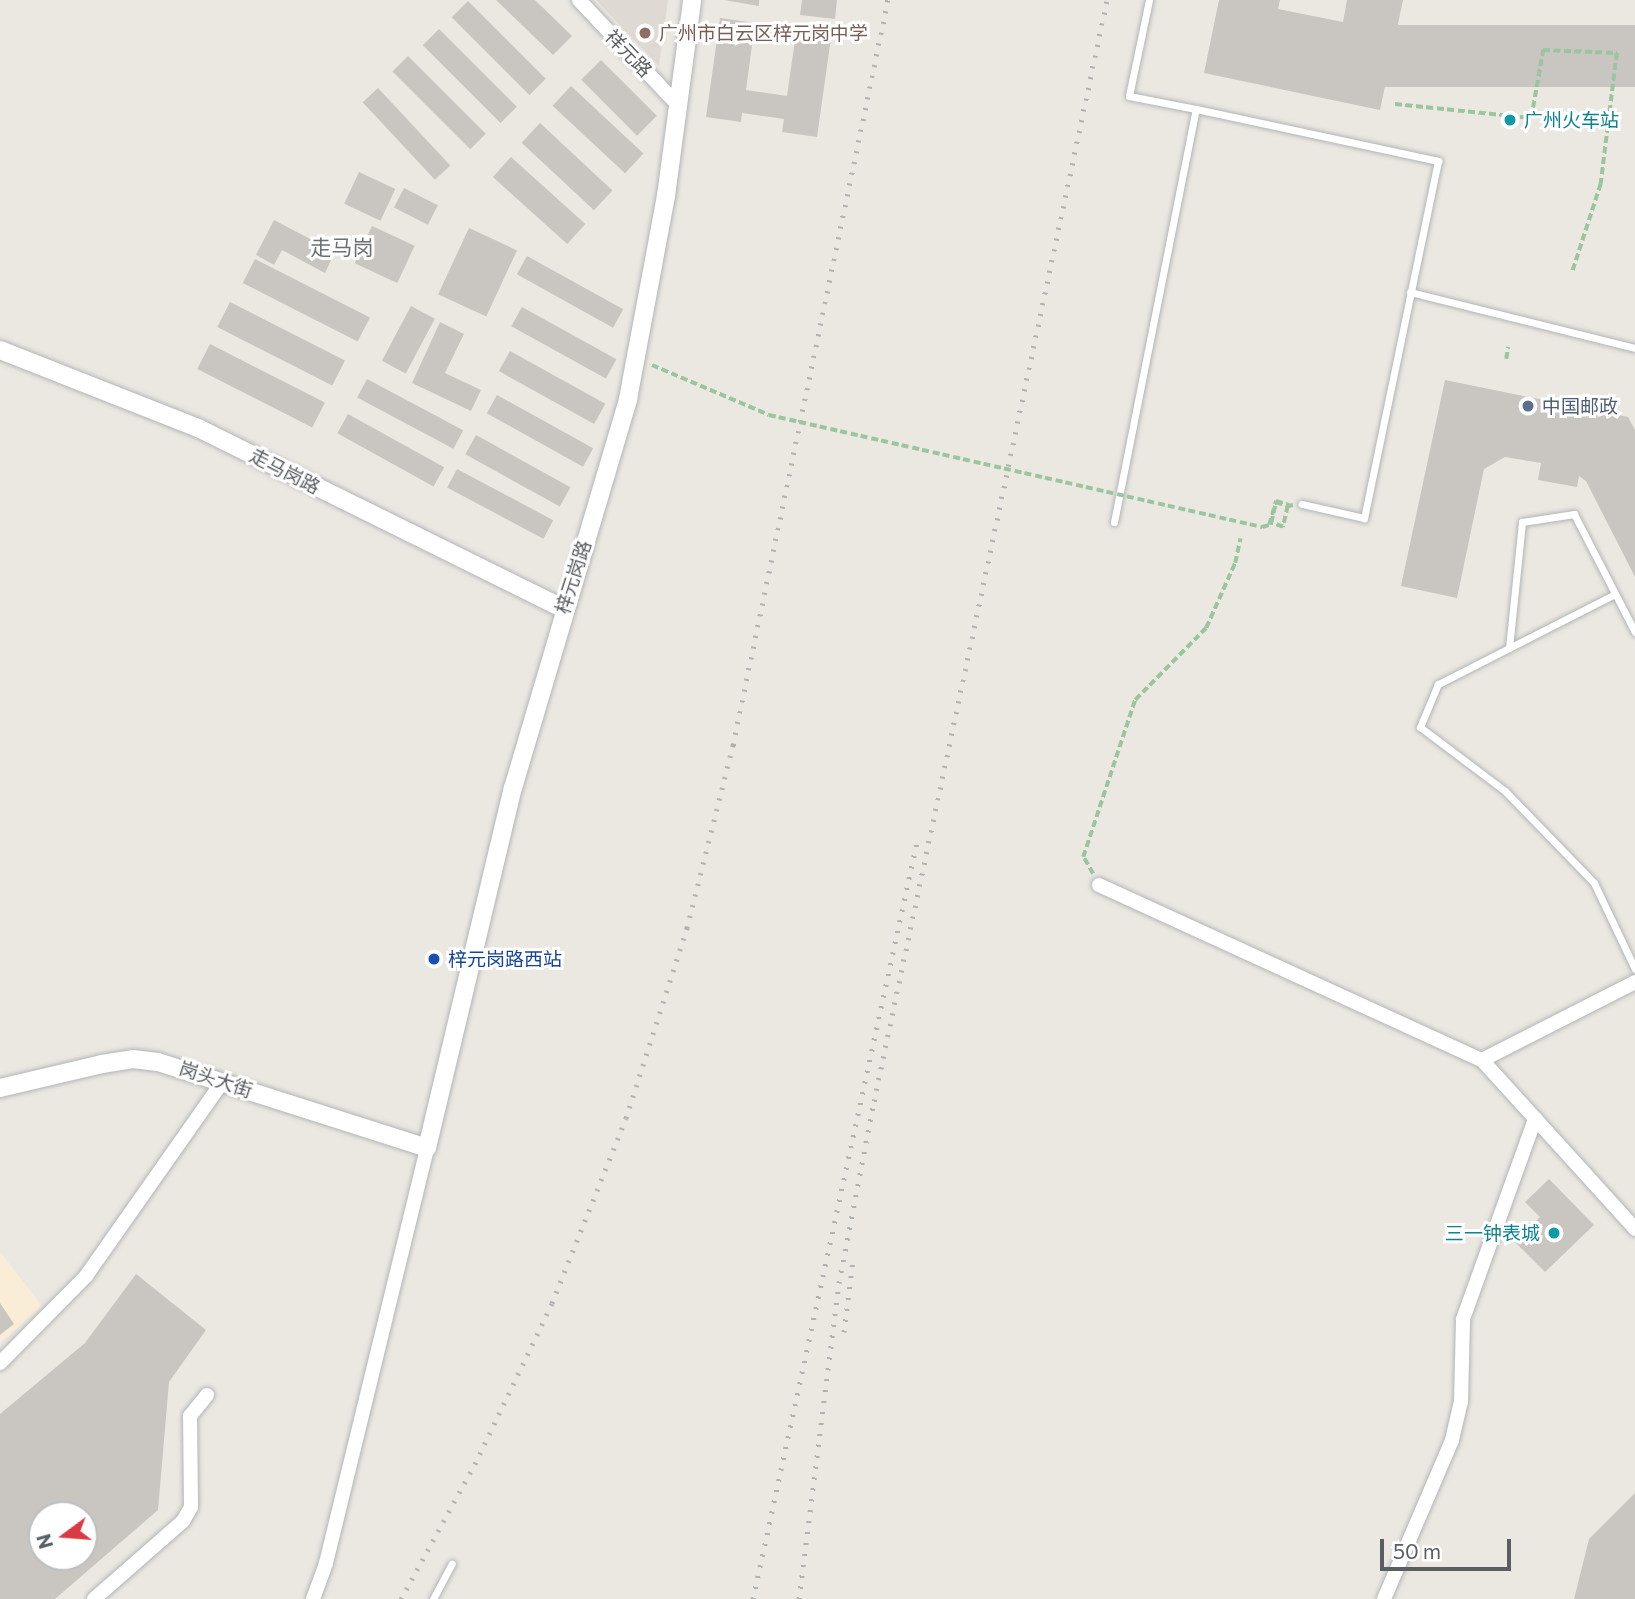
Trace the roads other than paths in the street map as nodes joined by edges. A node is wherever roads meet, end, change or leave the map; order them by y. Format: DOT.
graph roads {
  1 [pos="579,0"];
  2 [pos="692,0"];
  3 [pos="1149,0"];
  4 [pos="680,106"];
  5 [pos="1196,109"];
  6 [pos="1410,292"];
  7 [pos="1635,348"];
  8 [pos="0,350"];
  9 [pos="1302,504"];
  10 [pos="1114,522"];
  11 [pos="1615,594"];
  12 [pos="562,608"];
  13 [pos="1635,632"];
  14 [pos="1509,648"];
  15 [pos="1099,885"];
  16 [pos="1635,969"];
  17 [pos="1635,982"];
  18 [pos="1482,1060"];
  19 [pos="223,1081"];
  20 [pos="0,1088"];
  21 [pos="1535,1119"];
  22 [pos="427,1149"];
  23 [pos="1635,1229"];
  24 [pos="0,1363"];
  25 [pos="207,1395"];
  26 [pos="452,1564"];
  27 [pos="94,1599"];
  28 [pos="313,1599"];
  29 [pos="433,1599"];
  30 [pos="1384,1599"];
  1 -- 4 [label="street, 祥元路"];
  2 -- 4 [label="street, 梓元岗路"];
  3 -- 5 [label="lane"];
  4 -- 12 [label="street, 梓元岗路"];
  5 -- 6 [label="lane"];
  5 -- 10 [label="lane"];
  6 -- 7 [label="lane"];
  6 -- 9 [label="lane"];
  8 -- 12 [label="street, 走马岗路"];
  11 -- 13 [label="lane"];
  11 -- 14 [label="lane"];
  11 -- 14 [label="lane"];
  12 -- 22 [label="street, 梓元岗路"];
  14 -- 16 [label="lane"];
  15 -- 18 [label="street"];
  17 -- 18 [label="street"];
  18 -- 21 [label="street"];
  19 -- 20 [label="street, 岗头大街"];
  19 -- 22 [label="street, 岗头大街"];
  19 -- 24 [label="street"];
  21 -- 23 [label="street"];
  21 -- 30 [label="street"];
  22 -- 28 [label="street"];
  25 -- 27 [label="street"];
  26 -- 29 [label="lane"];
}
